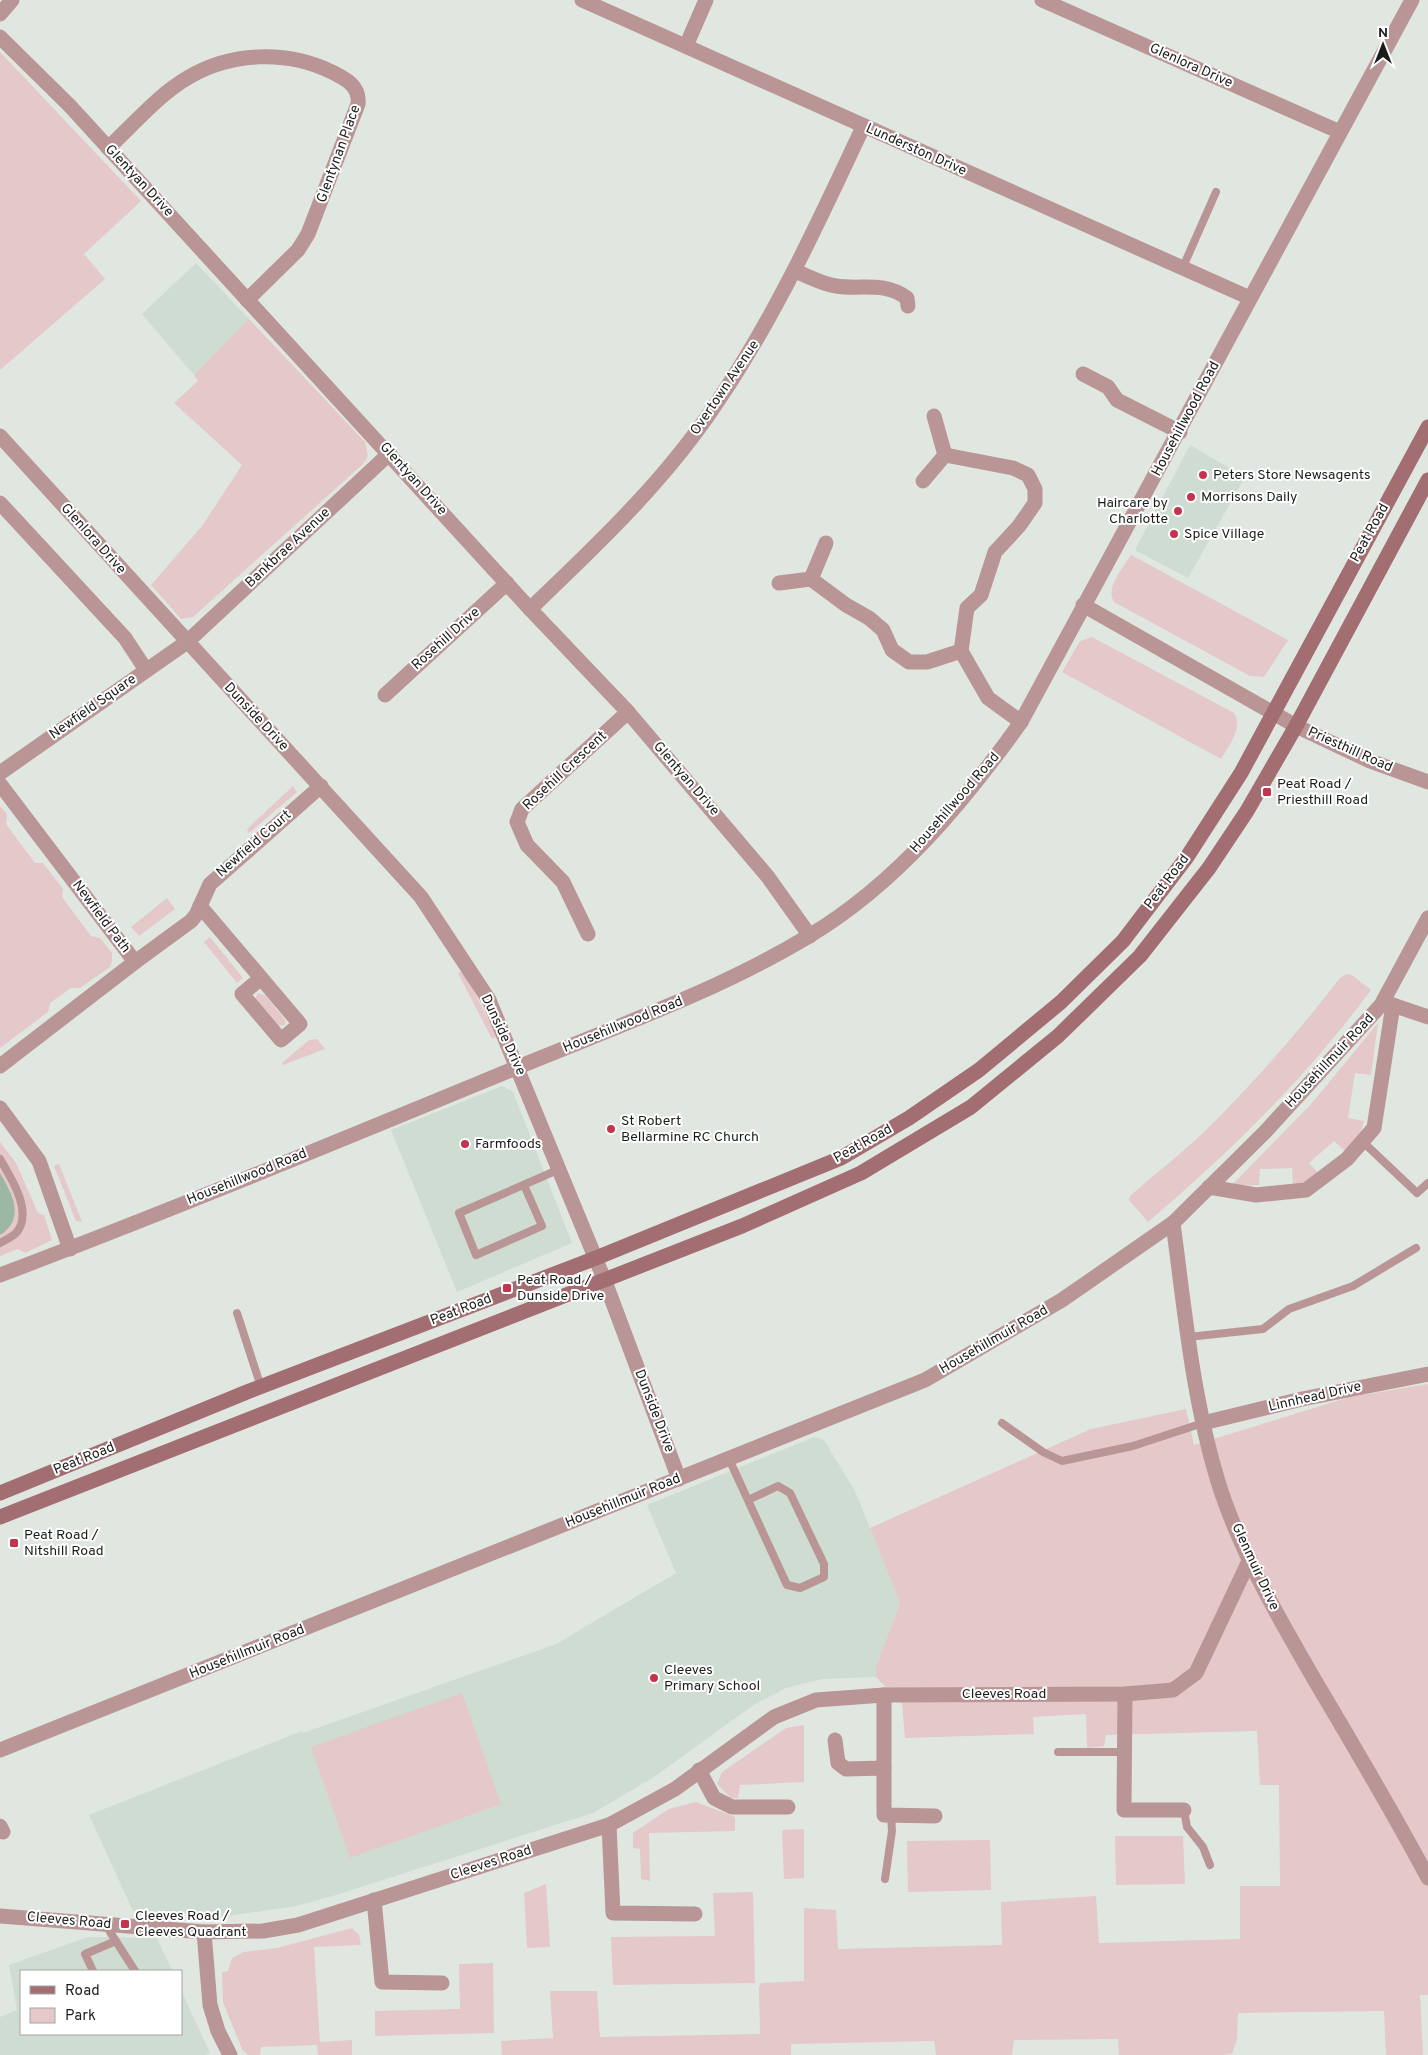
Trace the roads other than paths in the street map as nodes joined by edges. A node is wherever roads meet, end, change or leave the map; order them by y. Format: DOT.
graph roads {
  1 [pos="12,0"];
  2 [pos="582,0"];
  3 [pos="706,0"];
  4 [pos="1042,0"];
  5 [pos="1412,0"];
  6 [pos="0,14"];
  7 [pos="0,37"];
  8 [pos="686,46"];
  9 [pos="863,126"];
  10 [pos="1340,132"];
  11 [pos="108,148"];
  12 [pos="1216,192"];
  13 [pos="1183,267"];
  14 [pos="795,271"];
  15 [pos="1250,298"];
  16 [pos="247,300"];
  17 [pos="908,306"];
  18 [pos="1083,374"];
  19 [pos="934,416"];
  20 [pos="1428,427"];
  21 [pos="1180,432"];
  22 [pos="0,436"];
  23 [pos="390,453"];
  24 [pos="945,455"];
  25 [pos="1428,480"];
  26 [pos="923,481"];
  27 [pos="0,503"];
  28 [pos="826,543"];
  29 [pos="811,579"];
  30 [pos="507,583"];
  31 [pos="779,583"];
  32 [pos="1084,605"];
  33 [pos="530,609"];
  34 [pos="187,642"];
  35 [pos="961,652"];
  36 [pos="146,670"];
  37 [pos="385,695"];
  38 [pos="628,712"];
  39 [pos="1273,713"];
  40 [pos="1021,722"];
  41 [pos="1296,726"];
  42 [pos="0,773"];
  43 [pos="1428,782"];
  44 [pos="0,784"];
  45 [pos="320,786"];
  46 [pos="200,906"];
  47 [pos="1428,918"];
  48 [pos="588,934"];
  49 [pos="810,936"];
  50 [pos="135,962"];
  51 [pos="261,978"];
  52 [pos="1388,1004"];
  53 [pos="1428,1017"];
  54 [pos="0,1066"];
  55 [pos="518,1067"];
  56 [pos="0,1108"];
  57 [pos="1363,1142"];
  58 [pos="0,1160"];
  59 [pos="560,1169"];
  60 [pos="1428,1184"];
  61 [pos="524,1185"];
  62 [pos="1209,1187"];
  63 [pos="1173,1223"];
  64 [pos="0,1243"];
  65 [pos="1416,1248"];
  66 [pos="70,1249"];
  67 [pos="596,1258"];
  68 [pos="0,1275"];
  69 [pos="604,1279"];
  70 [pos="237,1313"];
  71 [pos="1188,1337"];
  72 [pos="1428,1374"];
  73 [pos="261,1387"];
  74 [pos="1002,1423"];
  75 [pos="1202,1423"];
  76 [pos="729,1459"];
  77 [pos="679,1479"];
  78 [pos="0,1493"];
  79 [pos="748,1500"];
  80 [pos="0,1516"];
  81 [pos="1250,1559"];
  82 [pos="1125,1694"];
  83 [pos="884,1695"];
  84 [pos="835,1740"];
  85 [pos="0,1750"];
  86 [pos="1058,1752"];
  87 [pos="1125,1752"];
  88 [pos="884,1768"];
  89 [pos="699,1770"];
  90 [pos="788,1807"];
  91 [pos="1184,1810"];
  92 [pos="891,1815"];
  93 [pos="935,1816"];
  94 [pos="609,1825"];
  95 [pos="1210,1865"];
  96 [pos="1428,1878"];
  97 [pos="885,1879"];
  98 [pos="374,1900"];
  99 [pos="695,1914"];
  100 [pos="0,1916"];
  101 [pos="105,1924"];
  102 [pos="204,1932"];
  103 [pos="116,1941"];
  104 [pos="93,1970"];
  105 [pos="133,1970"];
  106 [pos="442,1983"];
  107 [pos="230,2055"];
  1 -- 6 [label="street"];
  2 -- 8 [label="street, Lunderston Drive"];
  3 -- 8 [label="street"];
  4 -- 10 [label="street, Glenlora Drive"];
  5 -- 10 [label="street, Househillwood Road"];
  7 -- 11 [label="street, Glentyan Drive"];
  8 -- 9 [label="street, Lunderston Drive"];
  9 -- 13 [label="street, Lunderston Drive"];
  9 -- 14 [label="street, Overtown Avenue"];
  10 -- 15 [label="street, Househillwood Road"];
  11 -- 16 [label="street, Glentyan Drive"];
  11 -- 16 [label="street, Glentynan Place"];
  12 -- 13 [label="lane"];
  13 -- 15 [label="street, Lunderston Drive"];
  14 -- 17 [label="street"];
  14 -- 33 [label="street, Overtown Avenue"];
  15 -- 21 [label="street, Househillwood Road"];
  16 -- 23 [label="street, Glentyan Drive"];
  18 -- 21 [label="street"];
  19 -- 24 [label="street"];
  20 -- 39 [label="street, Peat Road"];
  21 -- 32 [label="street, Househillwood Road"];
  22 -- 34 [label="street, Glenlora Drive"];
  23 -- 30 [label="street, Glentyan Drive"];
  23 -- 34 [label="street, Bankbrae Avenue"];
  24 -- 26 [label="street"];
  24 -- 35 [label="street"];
  25 -- 41 [label="street, Peat Road"];
  27 -- 36 [label="street"];
  28 -- 29 [label="street"];
  29 -- 31 [label="street"];
  29 -- 35 [label="street"];
  30 -- 33 [label="street, Glentyan Drive"];
  30 -- 37 [label="street, Rosehill Drive"];
  32 -- 39 [label="street, Priesthill Road"];
  32 -- 40 [label="street, Househillwood Road"];
  33 -- 38 [label="street, Glentyan Drive"];
  34 -- 36 [label="street, Newfield Square"];
  34 -- 45 [label="street, Dunside Drive"];
  35 -- 40 [label="street"];
  36 -- 42 [label="street, Newfield Square"];
  38 -- 48 [label="street, Rosehill Crescent"];
  38 -- 49 [label="street, Glentyan Drive"];
  39 -- 41 [label="street, Priesthill Road"];
  39 -- 67 [label="street, Peat Road"];
  40 -- 49 [label="street, Househillwood Road"];
  41 -- 43 [label="street, Priesthill Road"];
  41 -- 69 [label="street, Peat Road"];
  44 -- 50 [label="street, Newfield Path"];
  45 -- 46 [label="street, Newfield Court"];
  45 -- 55 [label="street, Dunside Drive"];
  46 -- 50 [label="street, Newfield Court"];
  46 -- 51 [label="street"];
  47 -- 52 [label="street, Househillmuir Road"];
  49 -- 55 [label="street, Househillwood Road"];
  50 -- 54 [label="street, Newfield Path"];
  52 -- 53 [label="street"];
  52 -- 57 [label="street, Househillmuir Road"];
  52 -- 62 [label="street, Househillmuir Road"];
  55 -- 59 [label="street, Dunside Drive"];
  55 -- 66 [label="street, Househillwood Road"];
  56 -- 66 [label="street"];
  57 -- 60 [label="lane"];
  57 -- 62 [label="street, Househillmuir Road"];
  58 -- 64 [label="lane"];
  59 -- 61 [label="lane"];
  59 -- 67 [label="street, Dunside Drive"];
  61 -- 61 [label="lane"];
  62 -- 63 [label="street, Househillmuir Road"];
  63 -- 71 [label="street, Glenmuir Drive"];
  63 -- 76 [label="street, Househillmuir Road"];
  65 -- 71 [label="lane"];
  66 -- 68 [label="street, Househillwood Road"];
  67 -- 69 [label="street, Dunside Drive"];
  67 -- 73 [label="street, Peat Road"];
  69 -- 77 [label="street, Dunside Drive"];
  69 -- 80 [label="street, Peat Road"];
  70 -- 73 [label="lane"];
  71 -- 75 [label="street, Glenmuir Drive"];
  72 -- 75 [label="street, Linnhead Drive"];
  73 -- 78 [label="street, Peat Road"];
  74 -- 75 [label="lane"];
  75 -- 81 [label="street, Glenmuir Drive"];
  76 -- 77 [label="street, Househillmuir Road"];
  76 -- 79 [label="lane"];
  77 -- 85 [label="street, Househillmuir Road"];
  79 -- 79 [label="lane"];
  81 -- 82 [label="street, Cleeves Road"];
  81 -- 96 [label="street, Glenmuir Drive"];
  82 -- 83 [label="street, Cleeves Road"];
  82 -- 87 [label="street"];
  83 -- 88 [label="street"];
  83 -- 89 [label="street, Cleeves Road"];
  84 -- 88 [label="street"];
  86 -- 87 [label="lane"];
  87 -- 91 [label="street"];
  88 -- 92 [label="street"];
  89 -- 90 [label="street"];
  89 -- 94 [label="street, Cleeves Road"];
  91 -- 95 [label="lane"];
  92 -- 93 [label="street"];
  92 -- 97 [label="lane"];
  94 -- 98 [label="street, Cleeves Road"];
  94 -- 99 [label="street"];
  98 -- 102 [label="street, Cleeves Road"];
  98 -- 106 [label="street"];
  100 -- 101 [label="street, Cleeves Road"];
  101 -- 102 [label="street, Cleeves Road"];
  101 -- 103 [label="lane"];
  102 -- 107 [label="street"];
  103 -- 104 [label="lane"];
  103 -- 105 [label="lane"];
}
